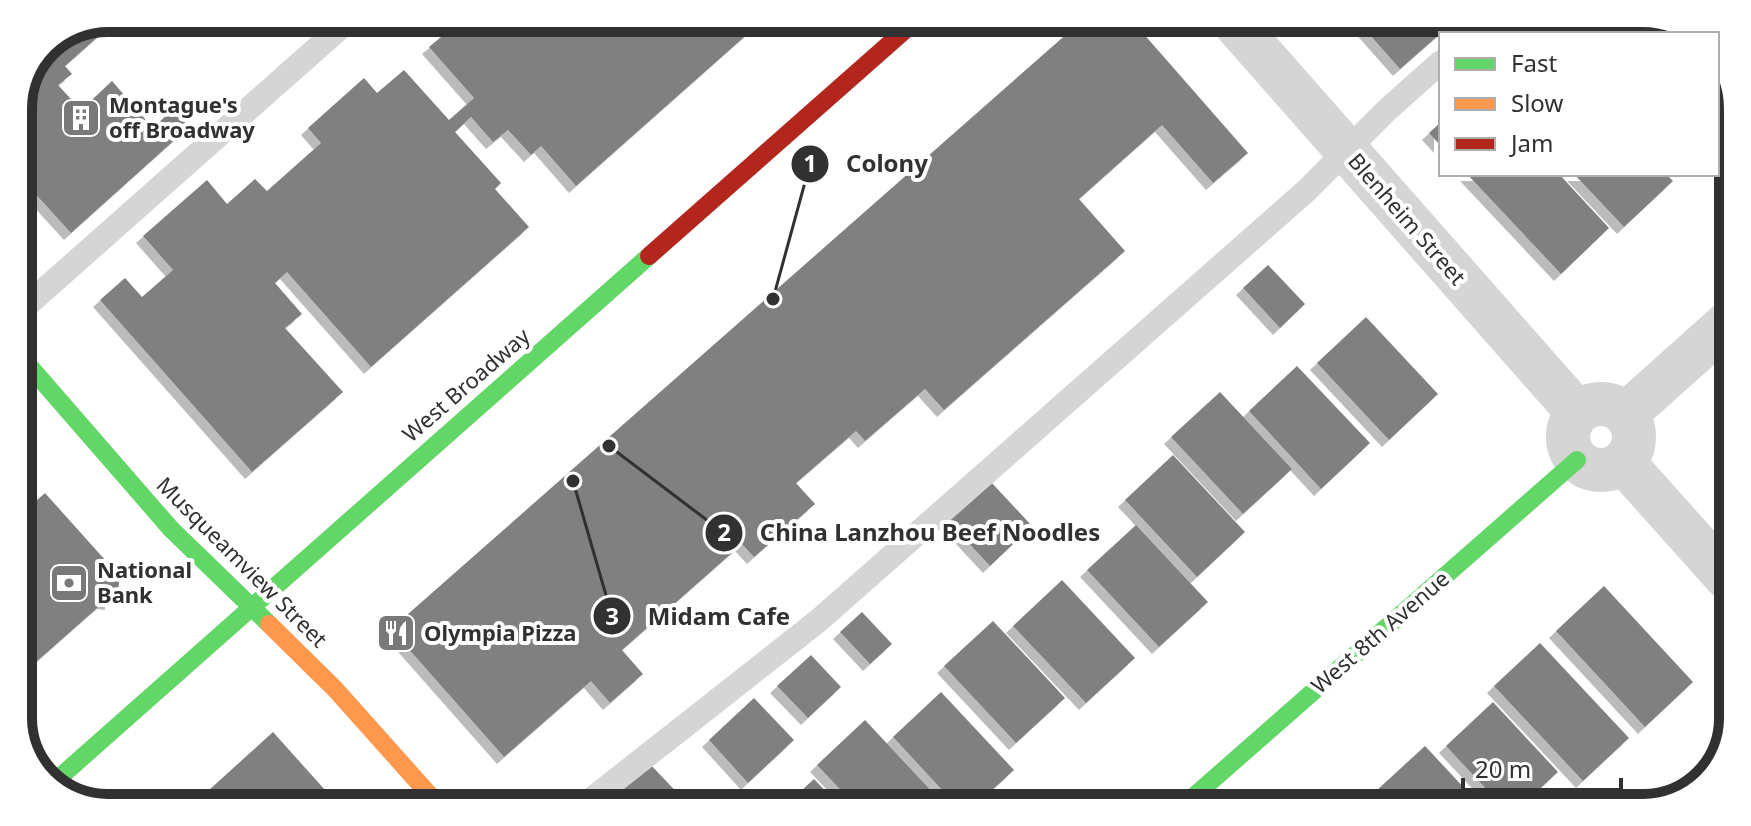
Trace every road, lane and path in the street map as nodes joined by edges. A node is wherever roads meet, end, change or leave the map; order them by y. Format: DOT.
graph roads {
  1 [pos="335,32"];
  2 [pos="903,32"];
  3 [pos="1242,32"];
  4 [pos="1439,64"];
  5 [pos="1347,150"];
  6 [pos="32,301"];
  7 [pos="1719,331"];
  8 [pos="32,369"];
  9 [pos="1578,413"];
  10 [pos="1626,414"];
  11 [pos="1577,460"];
  12 [pos="1623,462"];
  13 [pos="1719,569"];
  14 [pos="252,608"];
  15 [pos="60,777"];
  16 [pos="429,794"];
  17 [pos="598,794"];
  18 [pos="1197,794"];
  1 -- 6 [label="lane"];
  2 -- 14 [label="main road, West Broadway"];
  3 -- 5 [label="street, Blenheim Street"];
  4 -- 5 [label="lane"];
  5 -- 9 [label="street, Blenheim Street"];
  5 -- 17 [label="lane"];
  7 -- 10 [label="street"];
  8 -- 14 [label="main road, Musqueamview Street"];
  9 -- 10 [label="street"];
  9 -- 11 [label="street"];
  10 -- 12 [label="street"];
  11 -- 12 [label="street"];
  11 -- 18 [label="main road, West 8th Avenue"];
  12 -- 13 [label="street"];
  14 -- 15 [label="main road, West Broadway"];
  14 -- 16 [label="main road, Musqueamview Street"];
}
